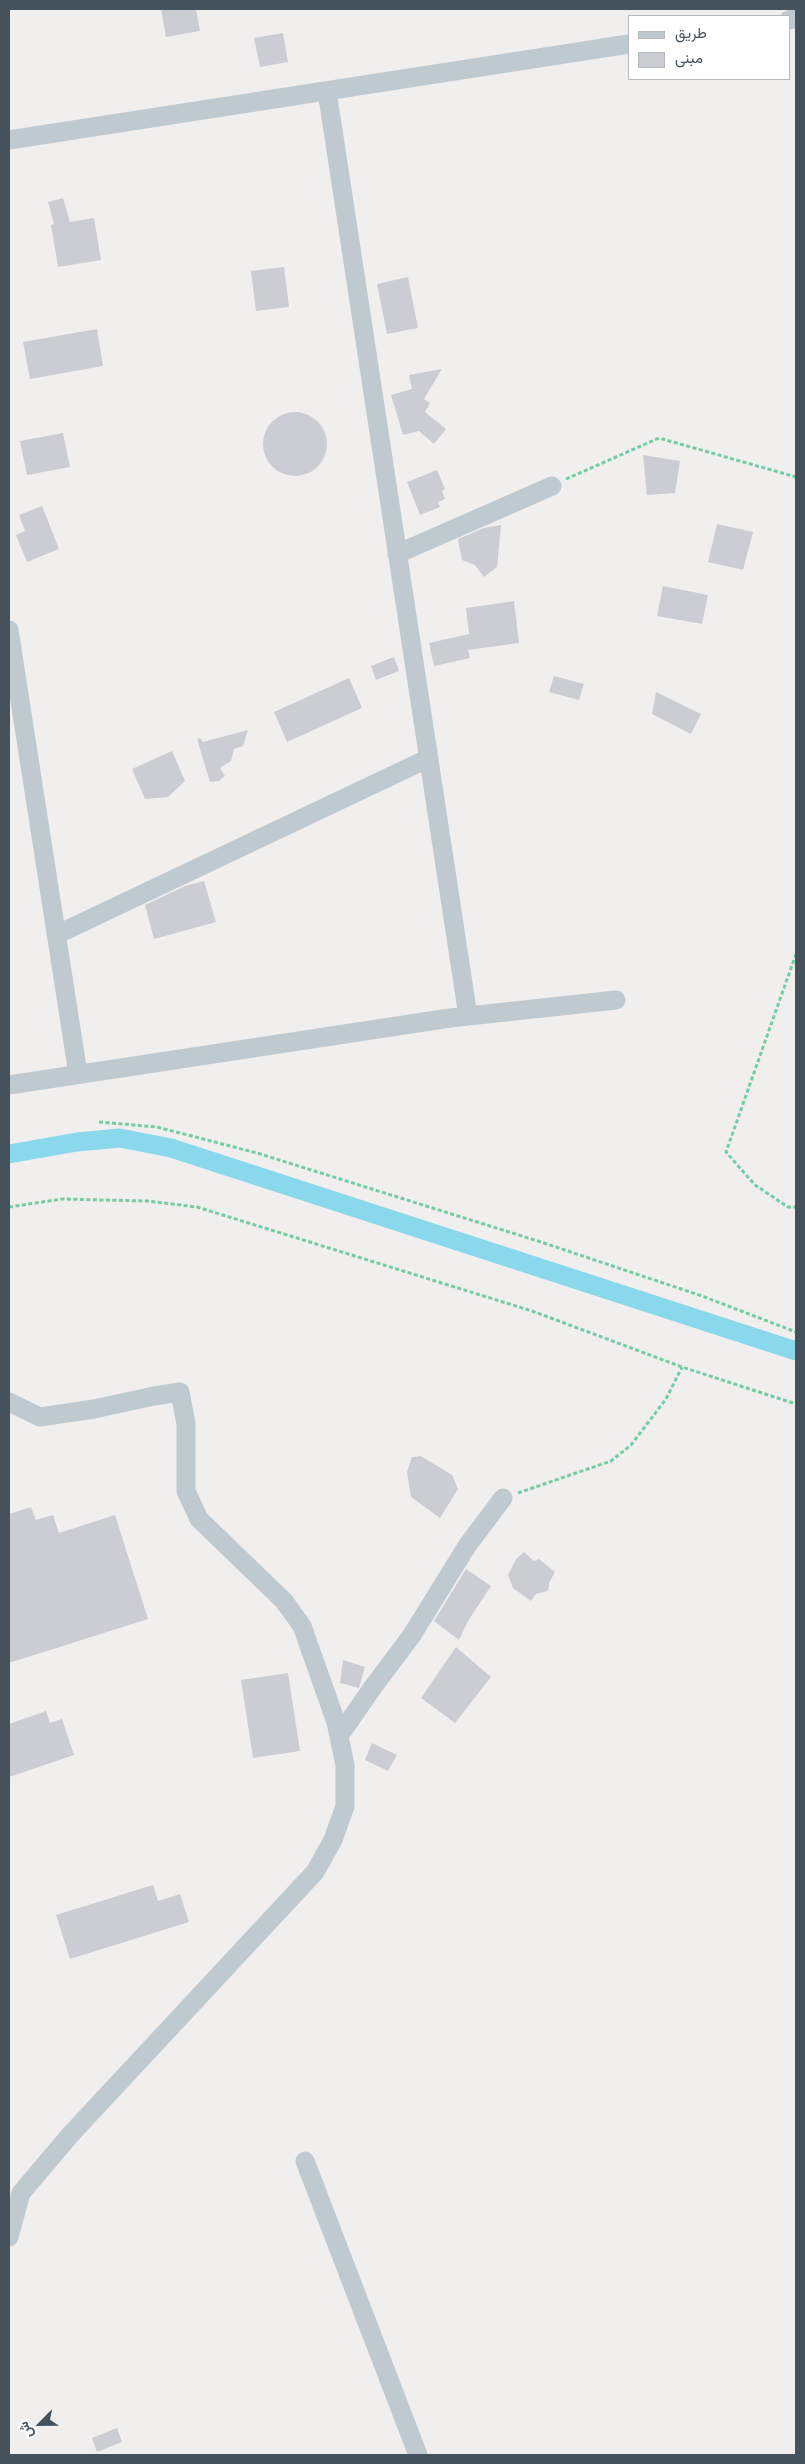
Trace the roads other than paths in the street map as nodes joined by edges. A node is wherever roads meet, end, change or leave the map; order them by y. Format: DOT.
graph roads {
  1 [pos="628,44"];
  2 [pos="327,91"];
  3 [pos="9,140"];
  4 [pos="552,486"];
  5 [pos="397,554"];
  6 [pos="9,630"];
  7 [pos="428,758"];
  8 [pos="56,935"];
  9 [pos="616,1000"];
  10 [pos="468,1016"];
  11 [pos="78,1074"];
  12 [pos="9,1085"];
  13 [pos="9,1402"];
  14 [pos="504,1498"];
  15 [pos="339,1736"];
  16 [pos="305,2161"];
  17 [pos="9,2237"];
  18 [pos="418,2455"];
  1 -- 2 [label="street"];
  2 -- 3 [label="street"];
  2 -- 5 [label="street"];
  4 -- 5 [label="street"];
  5 -- 7 [label="street"];
  6 -- 8 [label="street"];
  7 -- 8 [label="street"];
  7 -- 10 [label="street"];
  8 -- 11 [label="street"];
  9 -- 10 [label="street"];
  10 -- 11 [label="street"];
  11 -- 12 [label="street"];
  13 -- 15 [label="street"];
  14 -- 15 [label="street"];
  15 -- 17 [label="street"];
  16 -- 18 [label="street"];
}
